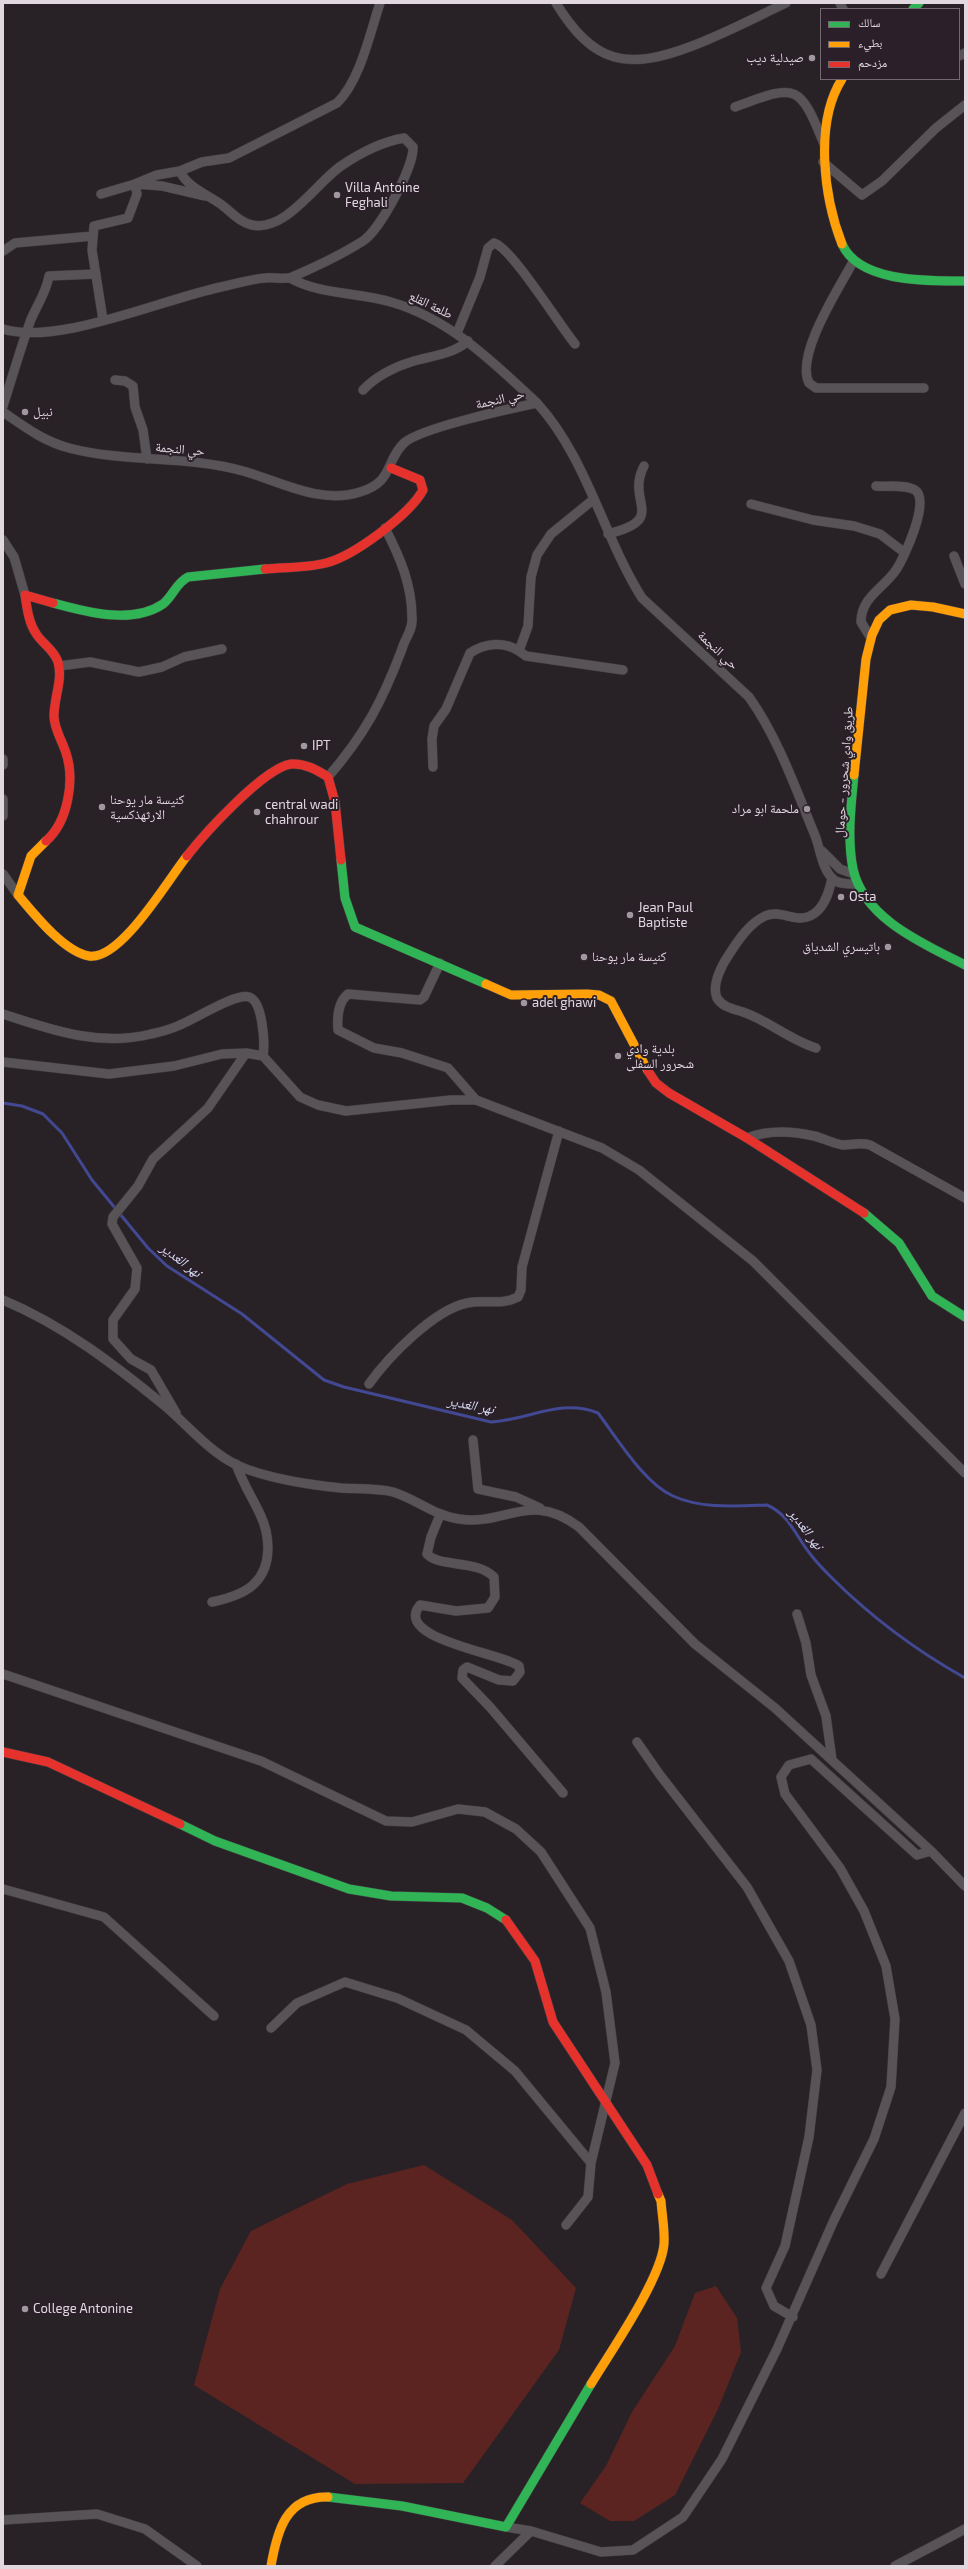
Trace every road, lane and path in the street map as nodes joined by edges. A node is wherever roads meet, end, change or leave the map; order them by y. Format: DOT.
graph roads {
  1 [pos="380,3"];
  2 [pos="556,3"];
  3 [pos="786,3"];
  4 [pos="841,80"];
  5 [pos="965,106"];
  6 [pos="735,107"];
  7 [pos="824,144"];
  8 [pos="823,162"];
  9 [pos="180,171"];
  10 [pos="135,184"];
  11 [pos="100,194"];
  12 [pos="212,198"];
  13 [pos="93,236"];
  14 [pos="3,251"];
  15 [pos="853,262"];
  16 [pos="96,274"];
  17 [pos="290,278"];
  18 [pos="965,281"];
  19 [pos="103,320"];
  20 [pos="3,329"];
  21 [pos="457,333"];
  22 [pos="26,334"];
  23 [pos="468,341"];
  24 [pos="575,344"];
  25 [pos="115,380"];
  26 [pos="924,388"];
  27 [pos="363,390"];
  28 [pos="537,404"];
  29 [pos="3,406"];
  30 [pos="3,412"];
  31 [pos="147,459"];
  32 [pos="644,466"];
  33 [pos="391,468"];
  34 [pos="876,486"];
  35 [pos="594,500"];
  36 [pos="751,504"];
  37 [pos="385,528"];
  38 [pos="608,534"];
  39 [pos="3,540"];
  40 [pos="905,553"];
  41 [pos="954,556"];
  42 [pos="965,584"];
  43 [pos="25,595"];
  44 [pos="965,614"];
  45 [pos="871,638"];
  46 [pos="222,649"];
  47 [pos="519,651"];
  48 [pos="59,666"];
  49 [pos="623,670"];
  50 [pos="3,759"];
  51 [pos="3,765"];
  52 [pos="433,767"];
  53 [pos="328,777"];
  54 [pos="3,799"];
  55 [pos="3,816"];
  56 [pos="820,848"];
  57 [pos="3,874"];
  58 [pos="854,874"];
  59 [pos="832,878"];
  60 [pos="858,884"];
  61 [pos="18,895"];
  62 [pos="440,963"];
  63 [pos="965,965"];
  64 [pos="3,1014"];
  65 [pos="816,1048"];
  66 [pos="246,1052"];
  67 [pos="263,1056"];
  68 [pos="3,1062"];
  69 [pos="476,1100"];
  70 [pos="559,1131"];
  71 [pos="747,1138"];
  72 [pos="965,1198"];
  73 [pos="3,1300"];
  74 [pos="965,1317"];
  75 [pos="369,1384"];
  76 [pos="179,1419"];
  77 [pos="473,1440"];
  78 [pos="236,1464"];
  79 [pos="965,1473"];
  80 [pos="543,1509"];
  81 [pos="440,1514"];
  82 [pos="212,1602"];
  83 [pos="797,1614"];
  84 [pos="3,1674"];
  85 [pos="637,1742"];
  86 [pos="3,1752"];
  87 [pos="832,1760"];
  88 [pos="563,1793"];
  89 [pos="931,1851"];
  90 [pos="965,1886"];
  91 [pos="3,1889"];
  92 [pos="214,2016"];
  93 [pos="271,2028"];
  94 [pos="606,2103"];
  95 [pos="965,2113"];
  96 [pos="591,2163"];
  97 [pos="566,2225"];
  98 [pos="881,2274"];
  99 [pos="793,2317"];
  100 [pos="3,2520"];
  101 [pos="506,2528"];
  102 [pos="965,2529"];
  103 [pos="530,2531"];
  104 [pos="196,2566"];
  105 [pos="270,2566"];
  106 [pos="495,2566"];
  107 [pos="895,2566"];
  1 -- 9 [label="street"];
  2 -- 3 [label="street"];
  4 -- 7 [label="street"];
  5 -- 8 [label="street"];
  6 -- 7 [label="street"];
  7 -- 8 [label="street"];
  8 -- 15 [label="street"];
  9 -- 10 [label="street"];
  9 -- 12 [label="street"];
  10 -- 11 [label="street"];
  10 -- 12 [label="street"];
  10 -- 13 [label="street"];
  12 -- 17 [label="street"];
  13 -- 14 [label="street"];
  13 -- 16 [label="street"];
  15 -- 18 [label="street"];
  15 -- 26 [label="street"];
  16 -- 19 [label="street"];
  16 -- 22 [label="street"];
  17 -- 19 [label="street"];
  17 -- 21 [label="street, طلعة القلع"];
  19 -- 22 [label="street"];
  20 -- 22 [label="street"];
  21 -- 23 [label="street, طلعة القلع"];
  21 -- 24 [label="street"];
  22 -- 29 [label="street"];
  23 -- 27 [label="street"];
  23 -- 28 [label="street, طلعة القلع"];
  25 -- 31 [label="street"];
  28 -- 33 [label="street, حي النجمة"];
  28 -- 35 [label="street, حي النجمة"];
  30 -- 31 [label="street, حي النجمة"];
  31 -- 33 [label="street, حي النجمة"];
  32 -- 38 [label="street"];
  33 -- 37 [label="street"];
  34 -- 40 [label="street"];
  35 -- 38 [label="street, حي النجمة"];
  35 -- 47 [label="street"];
  36 -- 40 [label="street"];
  37 -- 43 [label="street"];
  37 -- 53 [label="street"];
  38 -- 56 [label="street, حي النجمة"];
  39 -- 43 [label="street"];
  40 -- 45 [label="street"];
  41 -- 42 [label="street"];
  43 -- 48 [label="street"];
  44 -- 45 [label="street, طريق وادي شحرور - حومال"];
  45 -- 58 [label="street, طريق وادي شحرور - حومال"];
  46 -- 48 [label="street"];
  47 -- 49 [label="street"];
  47 -- 52 [label="street"];
  48 -- 61 [label="street"];
  50 -- 51 [label="street"];
  53 -- 61 [label="street"];
  53 -- 62 [label="street"];
  54 -- 55 [label="street"];
  56 -- 58 [label="street"];
  56 -- 59 [label="street, حي النجمة"];
  57 -- 61 [label="street"];
  58 -- 60 [label="street, طريق وادي شحرور - حومال"];
  59 -- 60 [label="street"];
  59 -- 65 [label="street"];
  60 -- 63 [label="street, طريق وادي شحرور - حومال"];
  62 -- 69 [label="street"];
  62 -- 71 [label="street"];
  64 -- 67 [label="street"];
  66 -- 67 [label="street"];
  66 -- 68 [label="street"];
  66 -- 76 [label="street"];
  67 -- 69 [label="street"];
  69 -- 70 [label="street"];
  70 -- 75 [label="street"];
  70 -- 79 [label="street"];
  71 -- 72 [label="street"];
  71 -- 74 [label="street"];
  73 -- 76 [label="street"];
  76 -- 78 [label="street"];
  77 -- 80 [label="street"];
  78 -- 81 [label="street"];
  78 -- 82 [label="street"];
  80 -- 81 [label="street"];
  80 -- 87 [label="street"];
  81 -- 88 [label="street"];
  83 -- 87 [label="street"];
  84 -- 94 [label="street"];
  85 -- 99 [label="street"];
  86 -- 94 [label="street"];
  87 -- 89 [label="street"];
  89 -- 90 [label="street"];
  89 -- 99 [label="street"];
  91 -- 92 [label="street"];
  93 -- 96 [label="street"];
  94 -- 96 [label="street"];
  94 -- 101 [label="street"];
  95 -- 98 [label="street"];
  96 -- 97 [label="street"];
  99 -- 103 [label="street"];
  100 -- 104 [label="street"];
  101 -- 103 [label="street"];
  101 -- 105 [label="street"];
  102 -- 107 [label="street"];
  103 -- 106 [label="street"];
}
